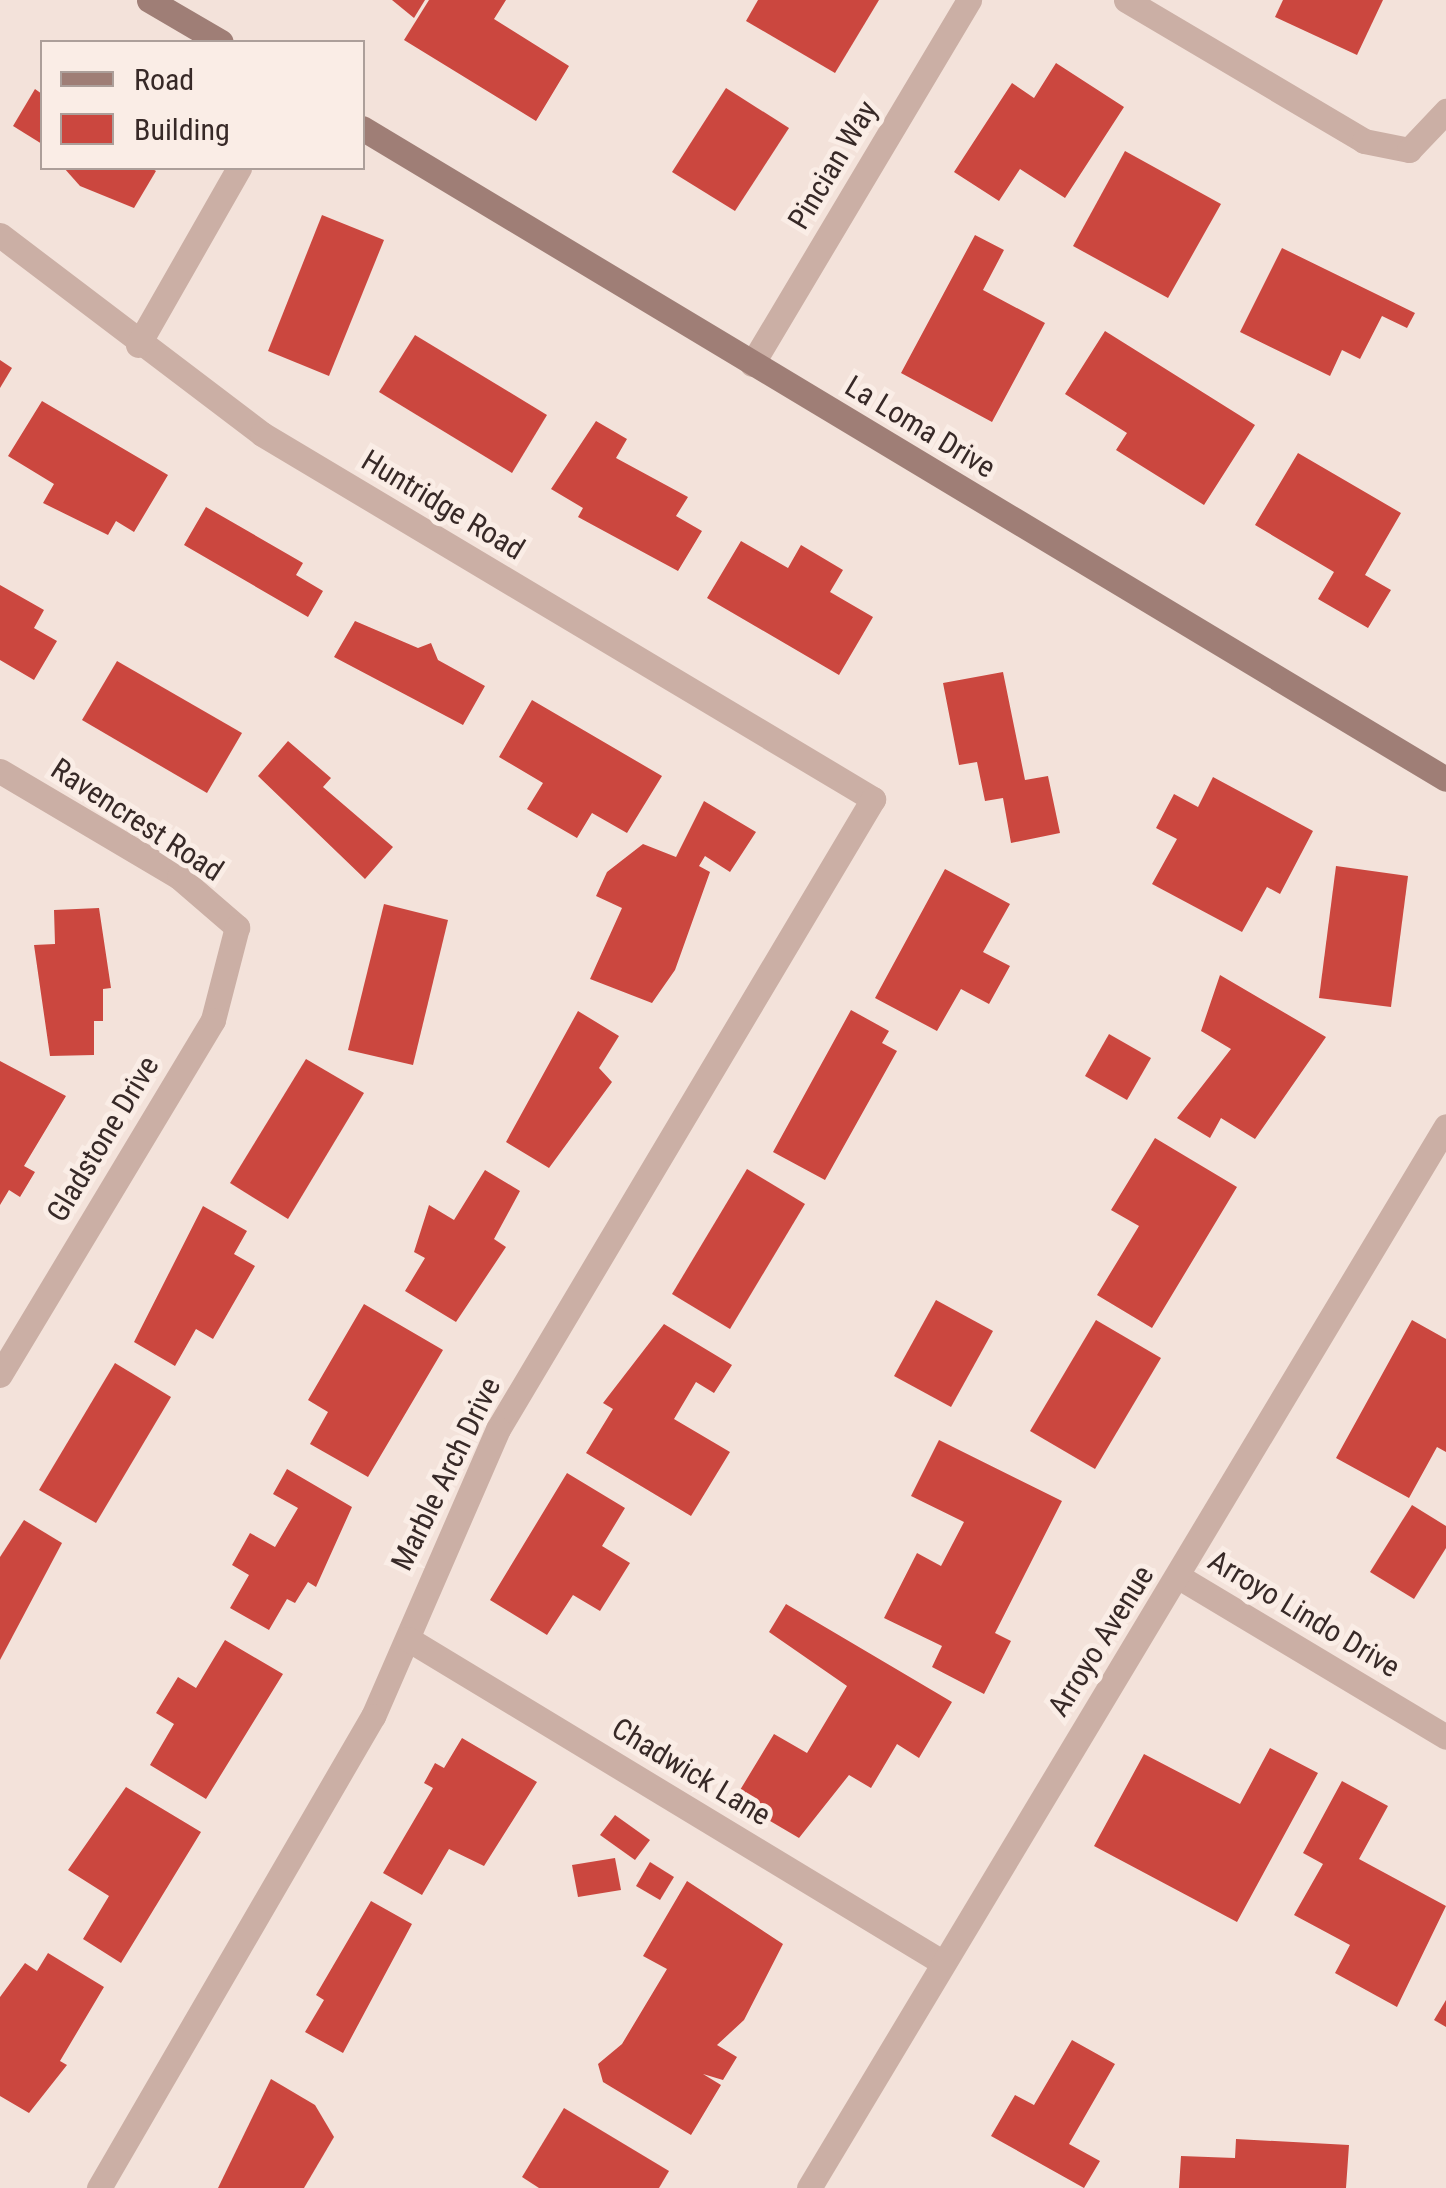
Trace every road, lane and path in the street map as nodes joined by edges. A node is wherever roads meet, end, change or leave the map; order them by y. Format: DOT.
graph roads {
  1 [pos="149,0"];
  2 [pos="969,0"];
  3 [pos="1126,0"];
  4 [pos="218,40"];
  5 [pos="1446,112"];
  6 [pos="365,130"];
  7 [pos="237,170"];
  8 [pos="0,236"];
  9 [pos="138,345"];
  10 [pos="752,364"];
  11 [pos="0,771"];
  12 [pos="1446,779"];
  13 [pos="873,799"];
  14 [pos="237,927"];
  15 [pos="1446,1126"];
  16 [pos="0,1375"];
  17 [pos="1179,1578"];
  18 [pos="408,1639"];
  19 [pos="1446,1737"];
  20 [pos="940,1961"];
  21 [pos="100,2188"];
  22 [pos="809,2188"];
  1 -- 4 [label="main road"];
  2 -- 10 [label="street, Pincian Way"];
  3 -- 5 [label="street"];
  6 -- 10 [label="main road, La Loma Drive"];
  7 -- 9 [label="street"];
  8 -- 9 [label="street, Huntridge Road"];
  9 -- 13 [label="street, Huntridge Road"];
  10 -- 12 [label="main road, La Loma Drive"];
  11 -- 14 [label="street, Ravencrest Road"];
  13 -- 18 [label="street, Marble Arch Drive"];
  14 -- 16 [label="street, Gladstone Drive"];
  15 -- 17 [label="street, Arroyo Avenue"];
  17 -- 19 [label="street, Arroyo Lindo Drive"];
  17 -- 20 [label="street, Arroyo Avenue"];
  18 -- 20 [label="street, Chadwick Lane"];
  18 -- 21 [label="street, Marble Arch Drive"];
  20 -- 22 [label="street, Arroyo Avenue"];
}
